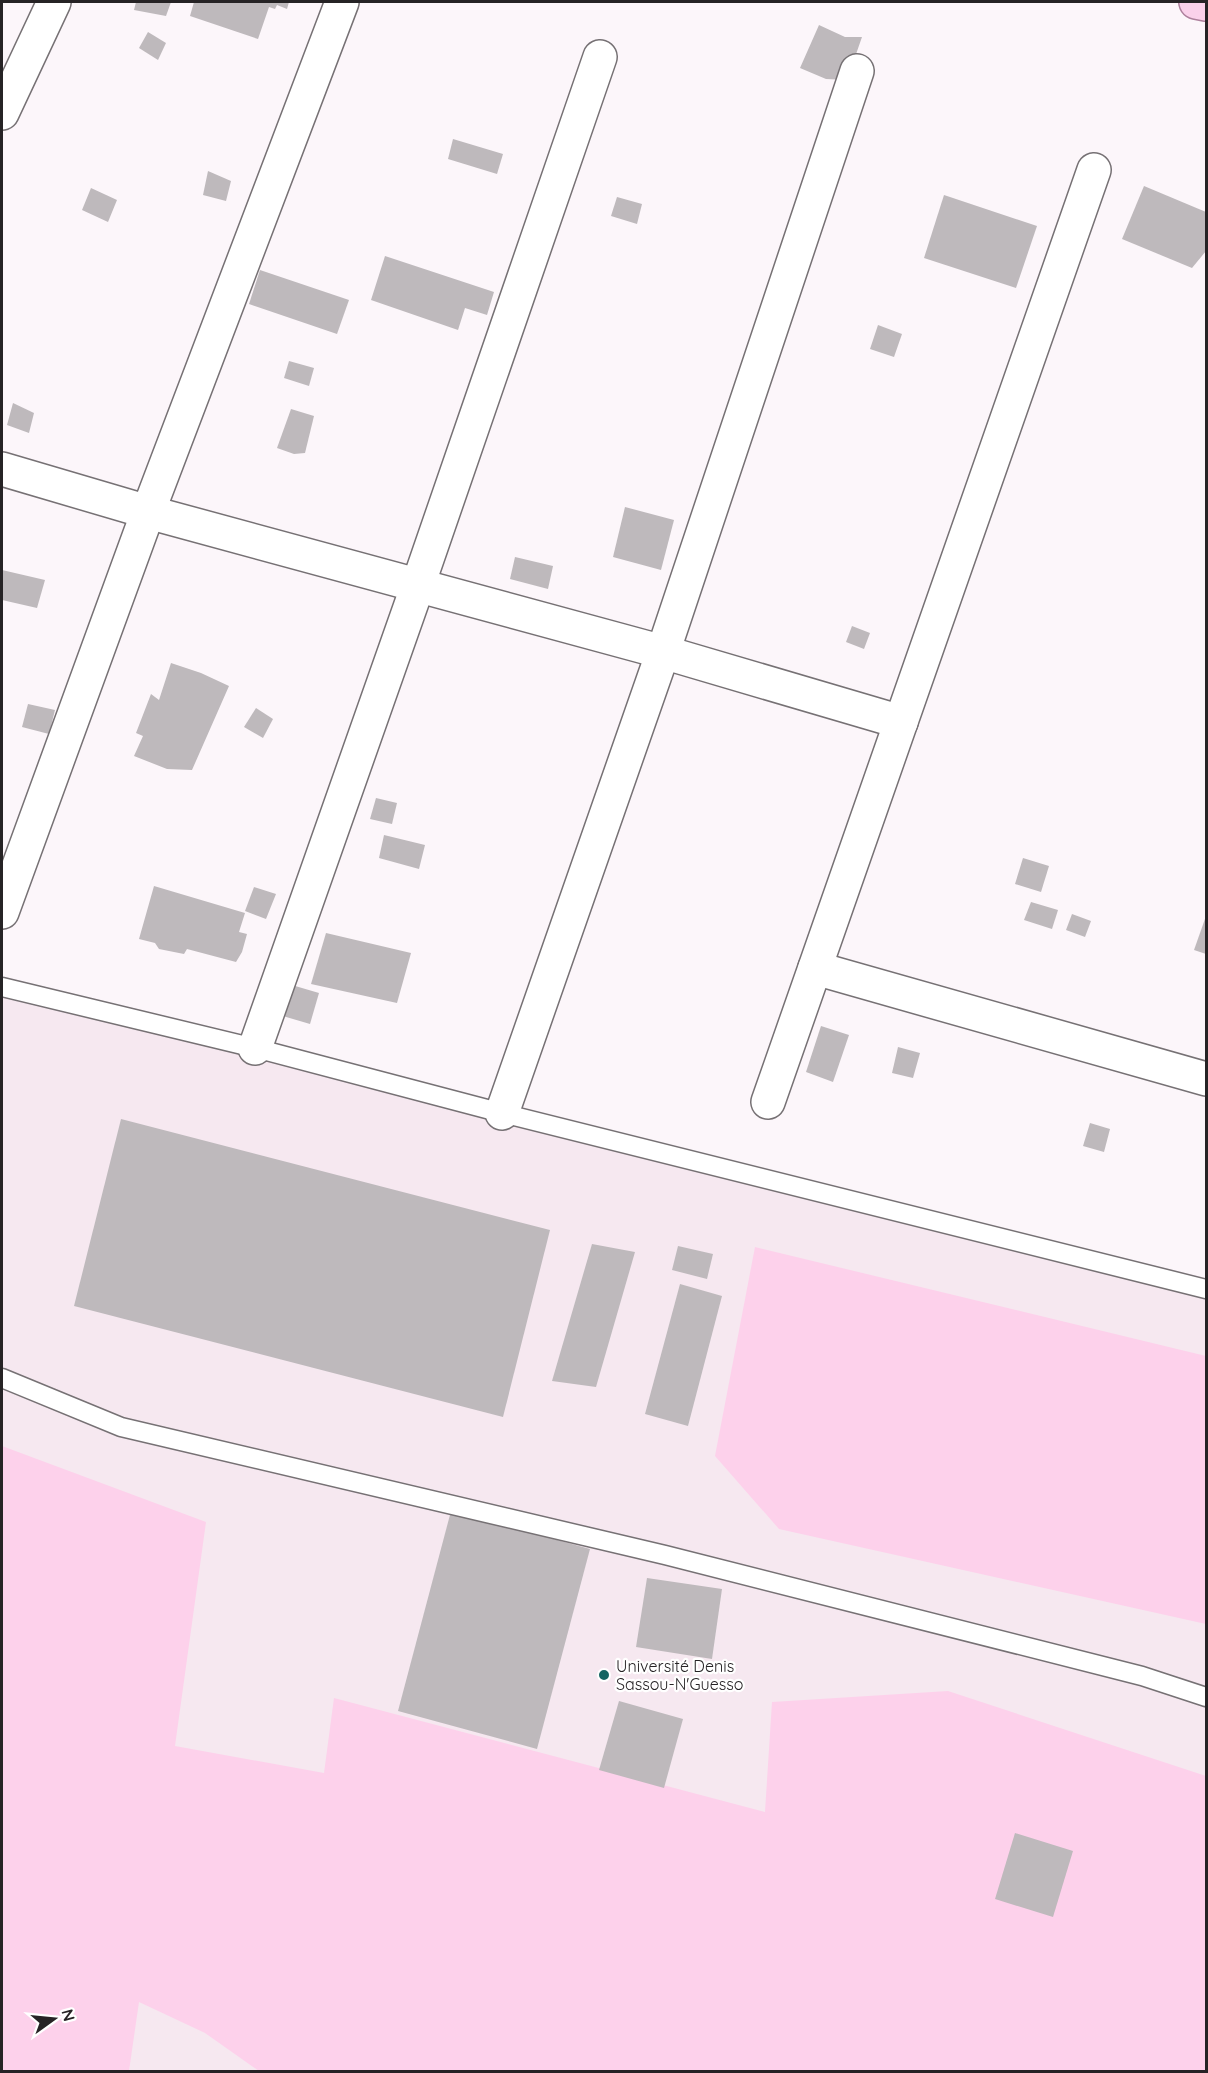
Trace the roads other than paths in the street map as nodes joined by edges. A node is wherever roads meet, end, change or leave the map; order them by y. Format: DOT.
graph roads {
  1 [pos="54,2"];
  2 [pos="342,2"];
  3 [pos="1196,2"];
  4 [pos="1206,4"];
  5 [pos="600,57"];
  6 [pos="856,71"];
  7 [pos="2,113"];
  8 [pos="1094,170"];
  9 [pos="2,469"];
  10 [pos="148,512"];
  11 [pos="418,585"];
  12 [pos="663,652"];
  13 [pos="901,722"];
  14 [pos="2,912"];
  15 [pos="815,968"];
  16 [pos="2,987"];
  17 [pos="255,1048"];
  18 [pos="1206,1079"];
  19 [pos="768,1102"];
  20 [pos="502,1113"];
  21 [pos="1206,1289"];
  22 [pos="2,1378"];
  23 [pos="1206,1697"];
  1 -- 7 [label="street"];
  2 -- 10 [label="street"];
  3 -- 4 [label="main road"];
  5 -- 11 [label="street"];
  6 -- 12 [label="street"];
  8 -- 13 [label="street"];
  9 -- 10 [label="street"];
  10 -- 11 [label="street"];
  10 -- 14 [label="street"];
  11 -- 12 [label="street"];
  11 -- 17 [label="street"];
  12 -- 13 [label="street"];
  12 -- 20 [label="street"];
  13 -- 15 [label="street"];
  15 -- 18 [label="street"];
  15 -- 19 [label="street"];
  16 -- 17 [label="lane"];
  17 -- 20 [label="lane"];
  20 -- 21 [label="lane"];
  22 -- 23 [label="lane"];
}
